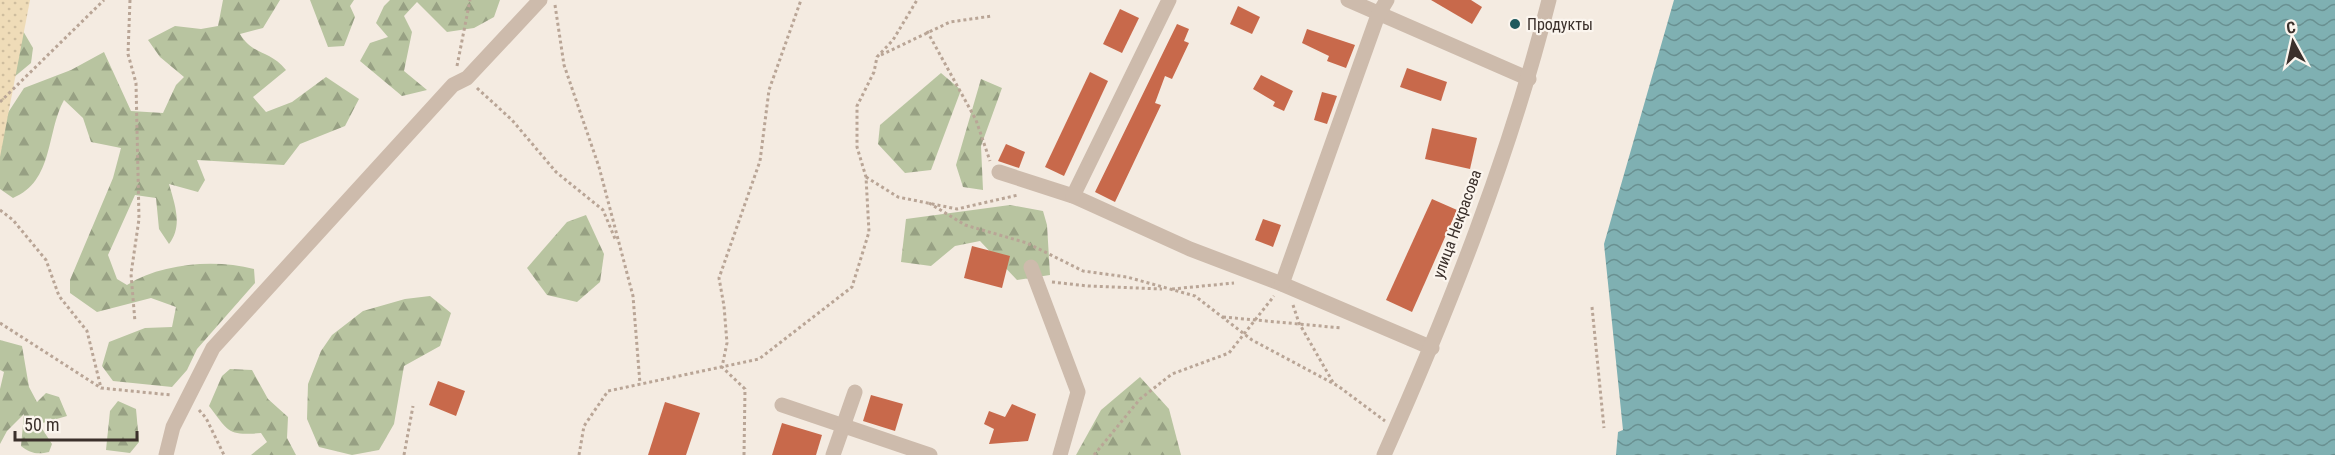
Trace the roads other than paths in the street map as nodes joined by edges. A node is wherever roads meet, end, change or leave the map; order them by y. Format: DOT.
graph roads {
  1 [pos="540,0"];
  2 [pos="1170,0"];
  3 [pos="1348,0"];
  4 [pos="1387,0"];
  5 [pos="1549,0"];
  6 [pos="1378,15"];
  7 [pos="1529,79"];
  8 [pos="999,171"];
  9 [pos="1072,196"];
  10 [pos="1033,273"];
  11 [pos="1282,284"];
  12 [pos="1432,348"];
  13 [pos="855,392"];
  14 [pos="782,405"];
  15 [pos="843,425"];
  16 [pos="166,455"];
  17 [pos="833,455"];
  18 [pos="930,455"];
  19 [pos="1060,455"];
  20 [pos="1384,455"];
  1 -- 16 [label="street"];
  2 -- 9 [label="street"];
  3 -- 6 [label="street"];
  4 -- 6 [label="street"];
  5 -- 7 [label="street, улица Некрасова"];
  6 -- 7 [label="street"];
  6 -- 11 [label="street"];
  7 -- 12 [label="street, улица Некрасова"];
  8 -- 9 [label="street"];
  9 -- 11 [label="street"];
  10 -- 19 [label="street"];
  11 -- 12 [label="street"];
  12 -- 20 [label="street, улица Некрасова"];
  13 -- 15 [label="street"];
  14 -- 15 [label="street"];
  15 -- 17 [label="street"];
  15 -- 18 [label="street"];
}
